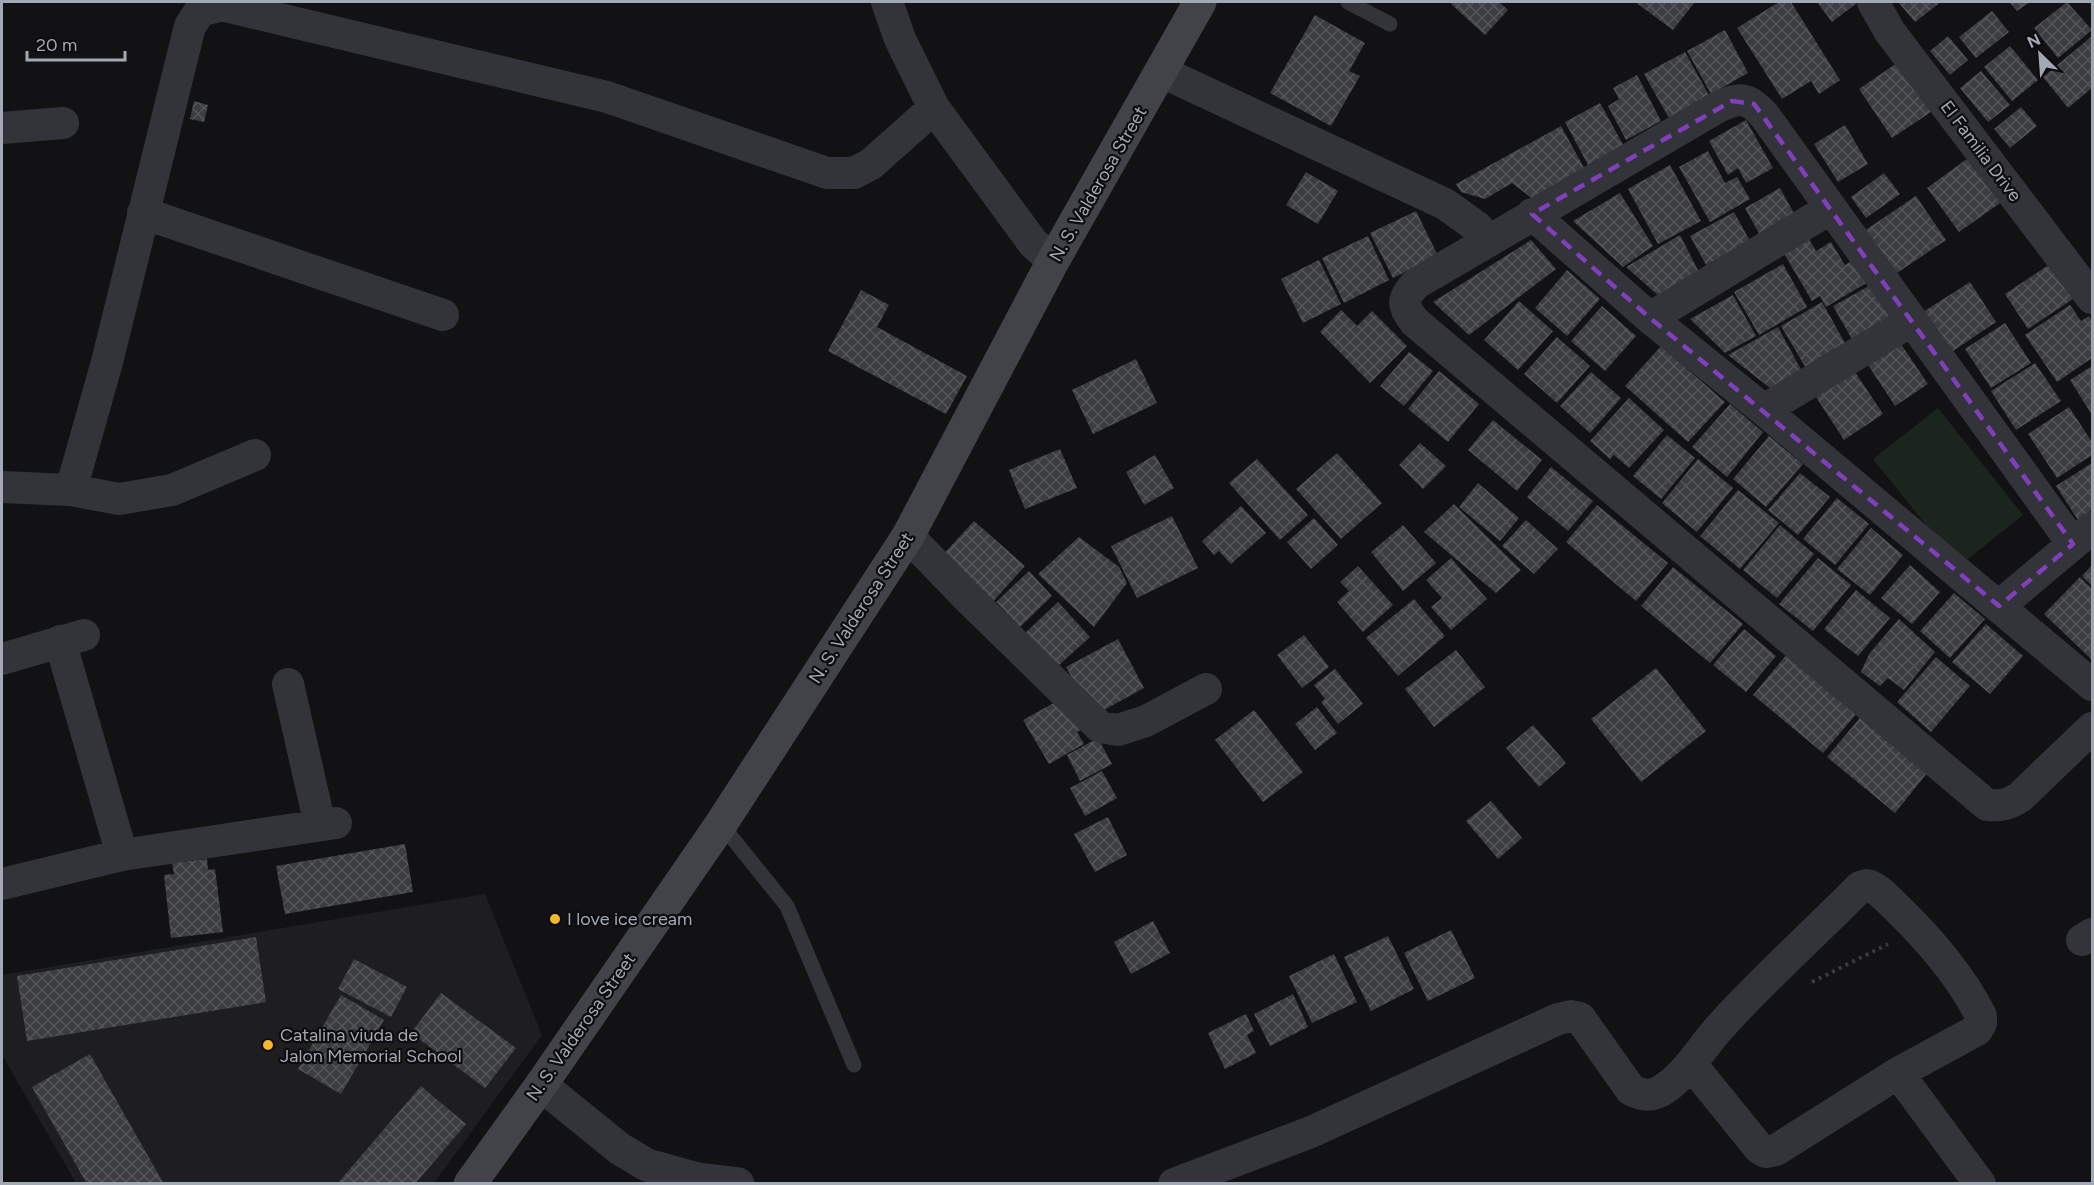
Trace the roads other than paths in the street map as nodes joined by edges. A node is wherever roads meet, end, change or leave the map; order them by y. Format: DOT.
graph roads {
  1 [pos="886,2"];
  2 [pos="1200,2"];
  3 [pos="1348,2"];
  4 [pos="1873,2"];
  5 [pos="1389,24"];
  6 [pos="1162,72"];
  7 [pos="934,108"];
  8 [pos="63,123"];
  9 [pos="2,129"];
  10 [pos="1831,208"];
  11 [pos="143,213"];
  12 [pos="1532,214"];
  13 [pos="1489,240"];
  14 [pos="1053,261"];
  15 [pos="2092,298"];
  16 [pos="443,315"];
  17 [pos="1650,318"];
  18 [pos="1911,321"];
  19 [pos="1764,410"];
  20 [pos="255,455"];
  21 [pos="2,487"];
  22 [pos="71,490"];
  23 [pos="908,536"];
  24 [pos="2083,536"];
  25 [pos="2000,606"];
  26 [pos="2,659"];
  27 [pos="288,684"];
  28 [pos="2092,685"];
  29 [pos="1206,689"];
  30 [pos="2092,728"];
  31 [pos="721,824"];
  32 [pos="122,855"];
  33 [pos="2,884"];
  34 [pos="1691,1064"];
  35 [pos="854,1065"];
  36 [pos="1898,1073"];
  37 [pos="541,1085"];
  38 [pos="632,1164"];
  39 [pos="470,1184"];
  40 [pos="738,1184"];
  41 [pos="1174,1184"];
  42 [pos="1980,1184"];
  1 -- 7 [label="street"];
  2 -- 6 [label="main road, N. S. Valderosa Street"];
  3 -- 5 [label="lane"];
  4 -- 15 [label="street, El Familia Drive"];
  6 -- 13 [label="street"];
  6 -- 14 [label="main road, N. S. Valderosa Street"];
  7 -- 11 [label="street"];
  7 -- 14 [label="street"];
  8 -- 9 [label="street"];
  10 -- 12 [label="street"];
  10 -- 17 [label="street"];
  10 -- 18 [label="street"];
  11 -- 16 [label="street"];
  11 -- 22 [label="street"];
  12 -- 13 [label="street"];
  12 -- 17 [label="street"];
  13 -- 30 [label="street"];
  14 -- 23 [label="main road, N. S. Valderosa Street"];
  17 -- 19 [label="street"];
  18 -- 19 [label="street"];
  18 -- 24 [label="street"];
  19 -- 25 [label="street"];
  20 -- 22 [label="street"];
  21 -- 22 [label="street"];
  23 -- 29 [label="street"];
  23 -- 31 [label="main road, N. S. Valderosa Street"];
  24 -- 25 [label="street"];
  25 -- 28 [label="street"];
  26 -- 32 [label="street"];
  27 -- 32 [label="street"];
  31 -- 35 [label="lane"];
  31 -- 37 [label="main road, N. S. Valderosa Street"];
  32 -- 33 [label="street"];
  34 -- 36 [label="street"];
  34 -- 36 [label="street"];
  34 -- 41 [label="street"];
  36 -- 42 [label="street"];
  37 -- 38 [label="street"];
  37 -- 39 [label="main road, N. S. Valderosa Street"];
  38 -- 40 [label="street"];
}
